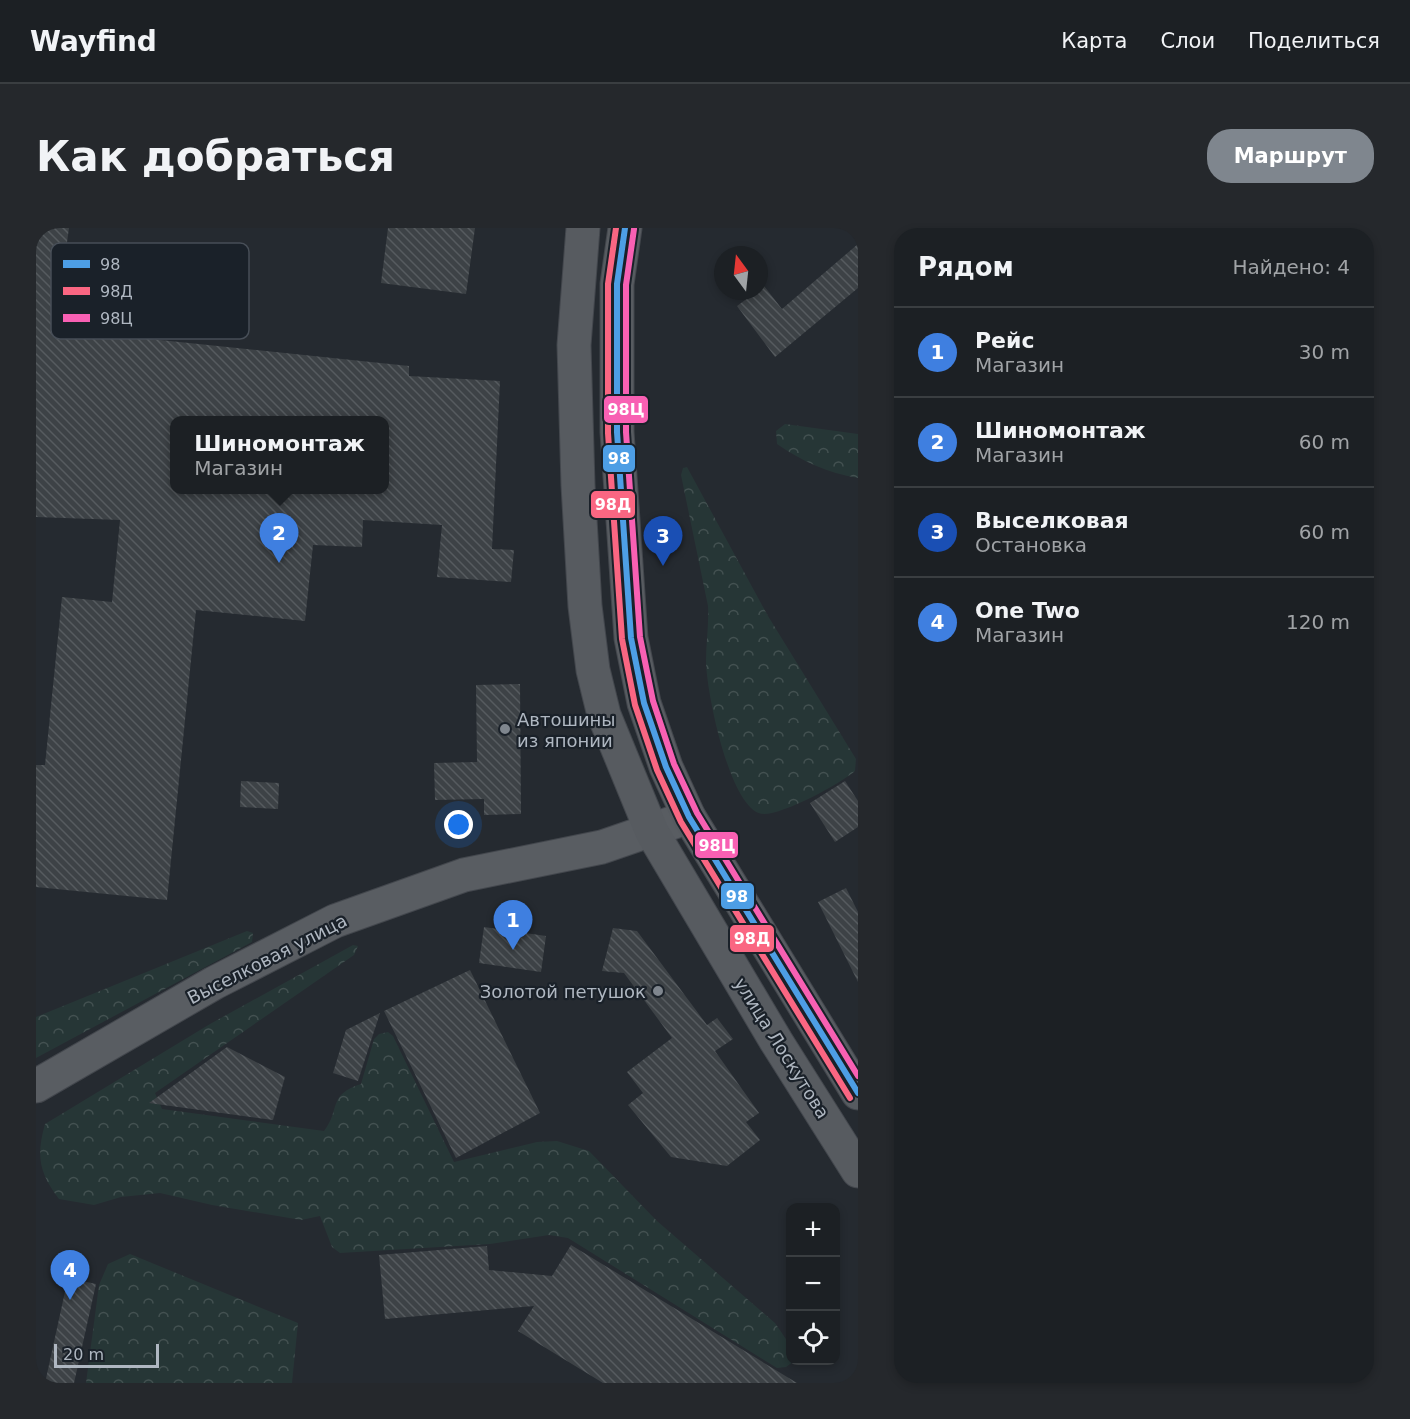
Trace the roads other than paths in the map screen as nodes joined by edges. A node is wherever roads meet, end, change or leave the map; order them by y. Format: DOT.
graph roads {
  1 [pos="584,228"];
  2 [pos="625,228"];
  3 [pos="689,817"];
  4 [pos="652,832"];
  5 [pos="36,1086"];
  6 [pos="858,1093"];
  7 [pos="858,1171"];
  1 -- 4 [label="main road"];
  2 -- 3 [label="main road"];
  3 -- 4 [label="street, Выселковая улица"];
  3 -- 6 [label="main road"];
  4 -- 5 [label="street, Выселковая улица"];
  4 -- 7 [label="main road, улица Лоскутова"];
}
